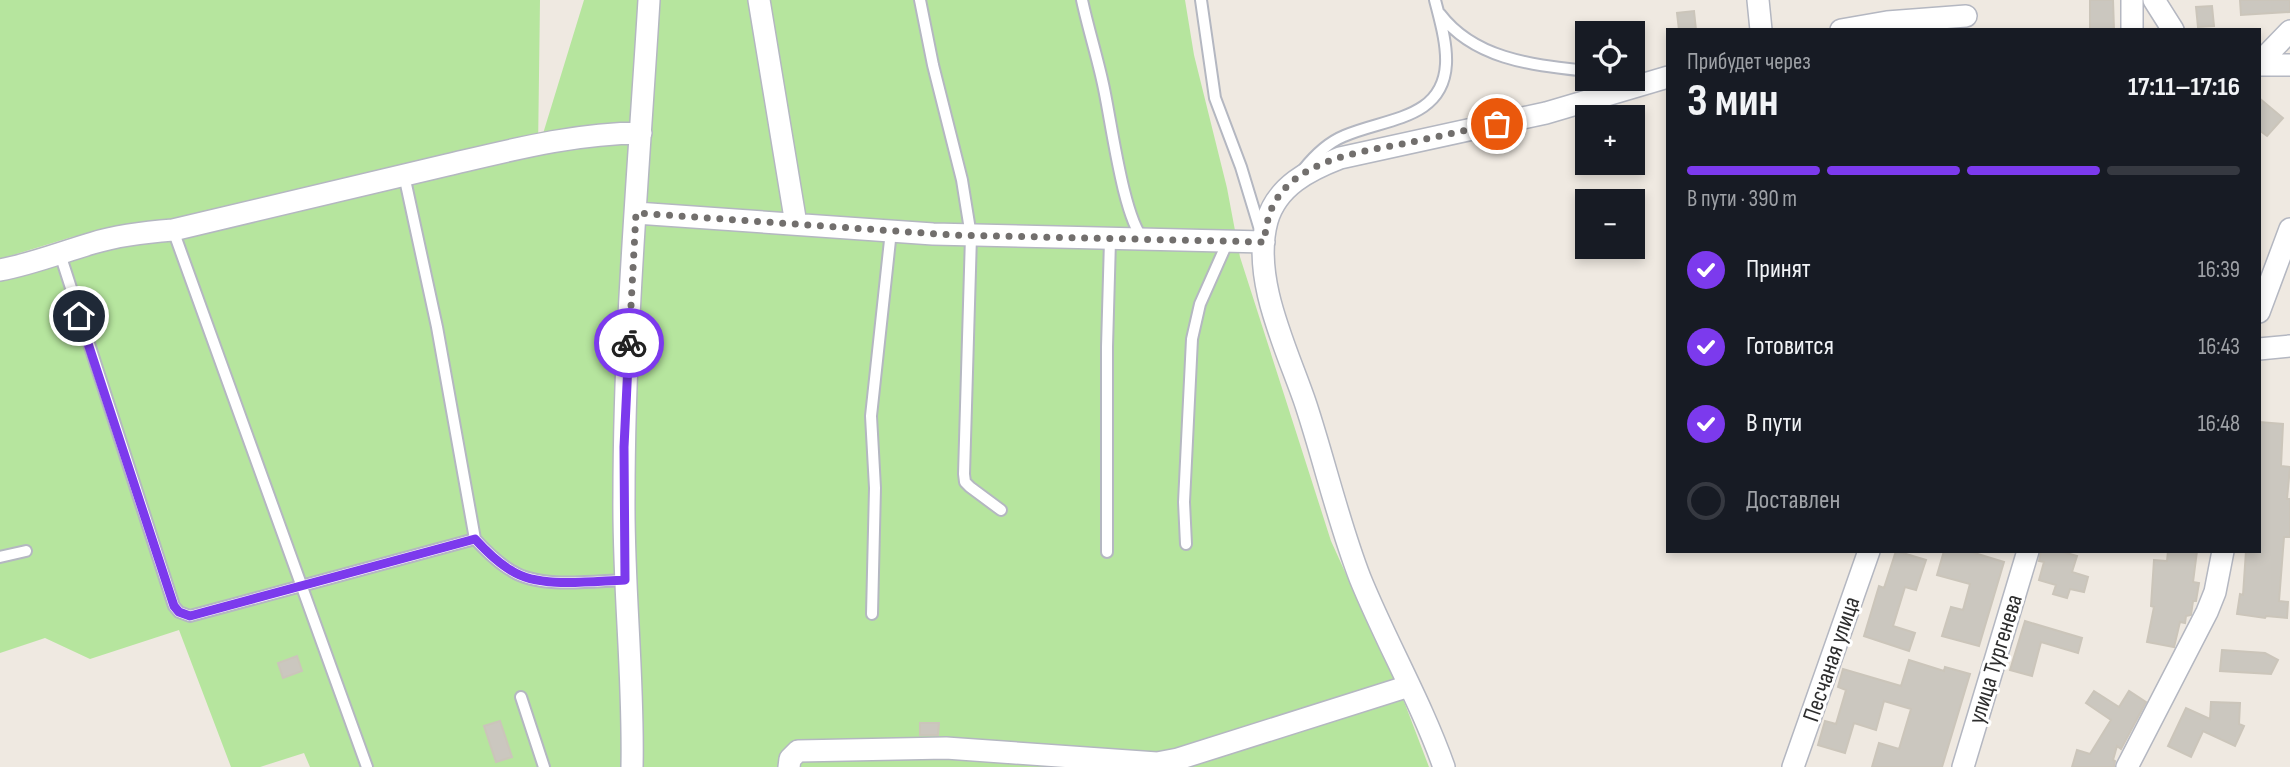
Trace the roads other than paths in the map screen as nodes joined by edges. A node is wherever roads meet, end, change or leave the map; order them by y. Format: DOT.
graph roads {
  1 [pos="649,0"];
  2 [pos="759,0"];
  3 [pos="920,0"];
  4 [pos="1082,0"];
  5 [pos="1201,0"];
  6 [pos="1435,0"];
  7 [pos="1758,0"];
  8 [pos="2132,0"];
  9 [pos="2154,0"];
  10 [pos="1438,12"];
  11 [pos="1966,15"];
  12 [pos="1761,28"];
  13 [pos="1852,28"];
  14 [pos="2132,28"];
  15 [pos="2172,28"];
  16 [pos="2290,31"];
  17 [pos="2261,62"];
  18 [pos="2261,64"];
  19 [pos="2290,65"];
  20 [pos="1575,69"];
  21 [pos="1645,76"];
  22 [pos="1666,77"];
  23 [pos="1666,77"];
  24 [pos="641,133"];
  25 [pos="404,175"];
  26 [pos="1292,183"];
  27 [pos="636,213"];
  28 [pos="796,224"];
  29 [pos="2290,229"];
  30 [pos="173,230"];
  31 [pos="891,231"];
  32 [pos="971,236"];
  33 [pos="1110,240"];
  34 [pos="1144,240"];
  35 [pos="1228,241"];
  36 [pos="1264,242"];
  37 [pos="60,254"];
  38 [pos="0,270"];
  39 [pos="2261,308"];
  40 [pos="2290,346"];
  41 [pos="2261,349"];
  42 [pos="1001,510"];
  43 [pos="475,539"];
  44 [pos="1186,544"];
  45 [pos="26,551"];
  46 [pos="1107,552"];
  47 [pos="1868,553"];
  48 [pos="2027,553"];
  49 [pos="2223,553"];
  50 [pos="0,557"];
  51 [pos="625,580"];
  52 [pos="302,584"];
  53 [pos="872,614"];
  54 [pos="1409,686"];
  55 [pos="522,697"];
  56 [pos="1153,765"];
  57 [pos="367,767"];
  58 [pos="544,767"];
  59 [pos="632,767"];
  60 [pos="789,767"];
  61 [pos="1444,767"];
  62 [pos="1793,767"];
  63 [pos="1962,767"];
  64 [pos="2127,767"];
  1 -- 24 [label="street"];
  2 -- 28 [label="street"];
  3 -- 32 [label="lane"];
  4 -- 34 [label="lane"];
  5 -- 36 [label="lane"];
  6 -- 10 [label="lane"];
  7 -- 12 [label="street"];
  8 -- 14 [label="street"];
  9 -- 15 [label="street"];
  10 -- 20 [label="lane"];
  10 -- 26 [label="lane"];
  11 -- 13 [label="street"];
  16 -- 17 [label="street"];
  18 -- 19 [label="street"];
  21 -- 23 [label="lane"];
  22 -- 26 [label="street"];
  24 -- 25 [label="street"];
  24 -- 27 [label="street"];
  25 -- 30 [label="street"];
  25 -- 43 [label="lane"];
  26 -- 36 [label="street"];
  27 -- 28 [label="street"];
  27 -- 51 [label="street"];
  28 -- 31 [label="street"];
  29 -- 39 [label="street"];
  30 -- 37 [label="street"];
  30 -- 52 [label="lane"];
  31 -- 32 [label="street"];
  31 -- 53 [label="lane"];
  32 -- 33 [label="street"];
  32 -- 42 [label="lane"];
  33 -- 34 [label="street"];
  33 -- 46 [label="lane"];
  34 -- 35 [label="street"];
  35 -- 36 [label="street"];
  35 -- 44 [label="lane"];
  36 -- 54 [label="street"];
  37 -- 38 [label="street"];
  37 -- 52 [label="lane"];
  40 -- 41 [label="street"];
  43 -- 51 [label="lane"];
  43 -- 52 [label="lane"];
  45 -- 50 [label="lane"];
  47 -- 62 [label="street, Песчаная улица"];
  48 -- 63 [label="street, улица Тургенева"];
  49 -- 64 [label="street"];
  51 -- 59 [label="street"];
  52 -- 57 [label="lane"];
  54 -- 56 [label="street"];
  54 -- 61 [label="street"];
  55 -- 58 [label="lane"];
  56 -- 60 [label="street"];
}
